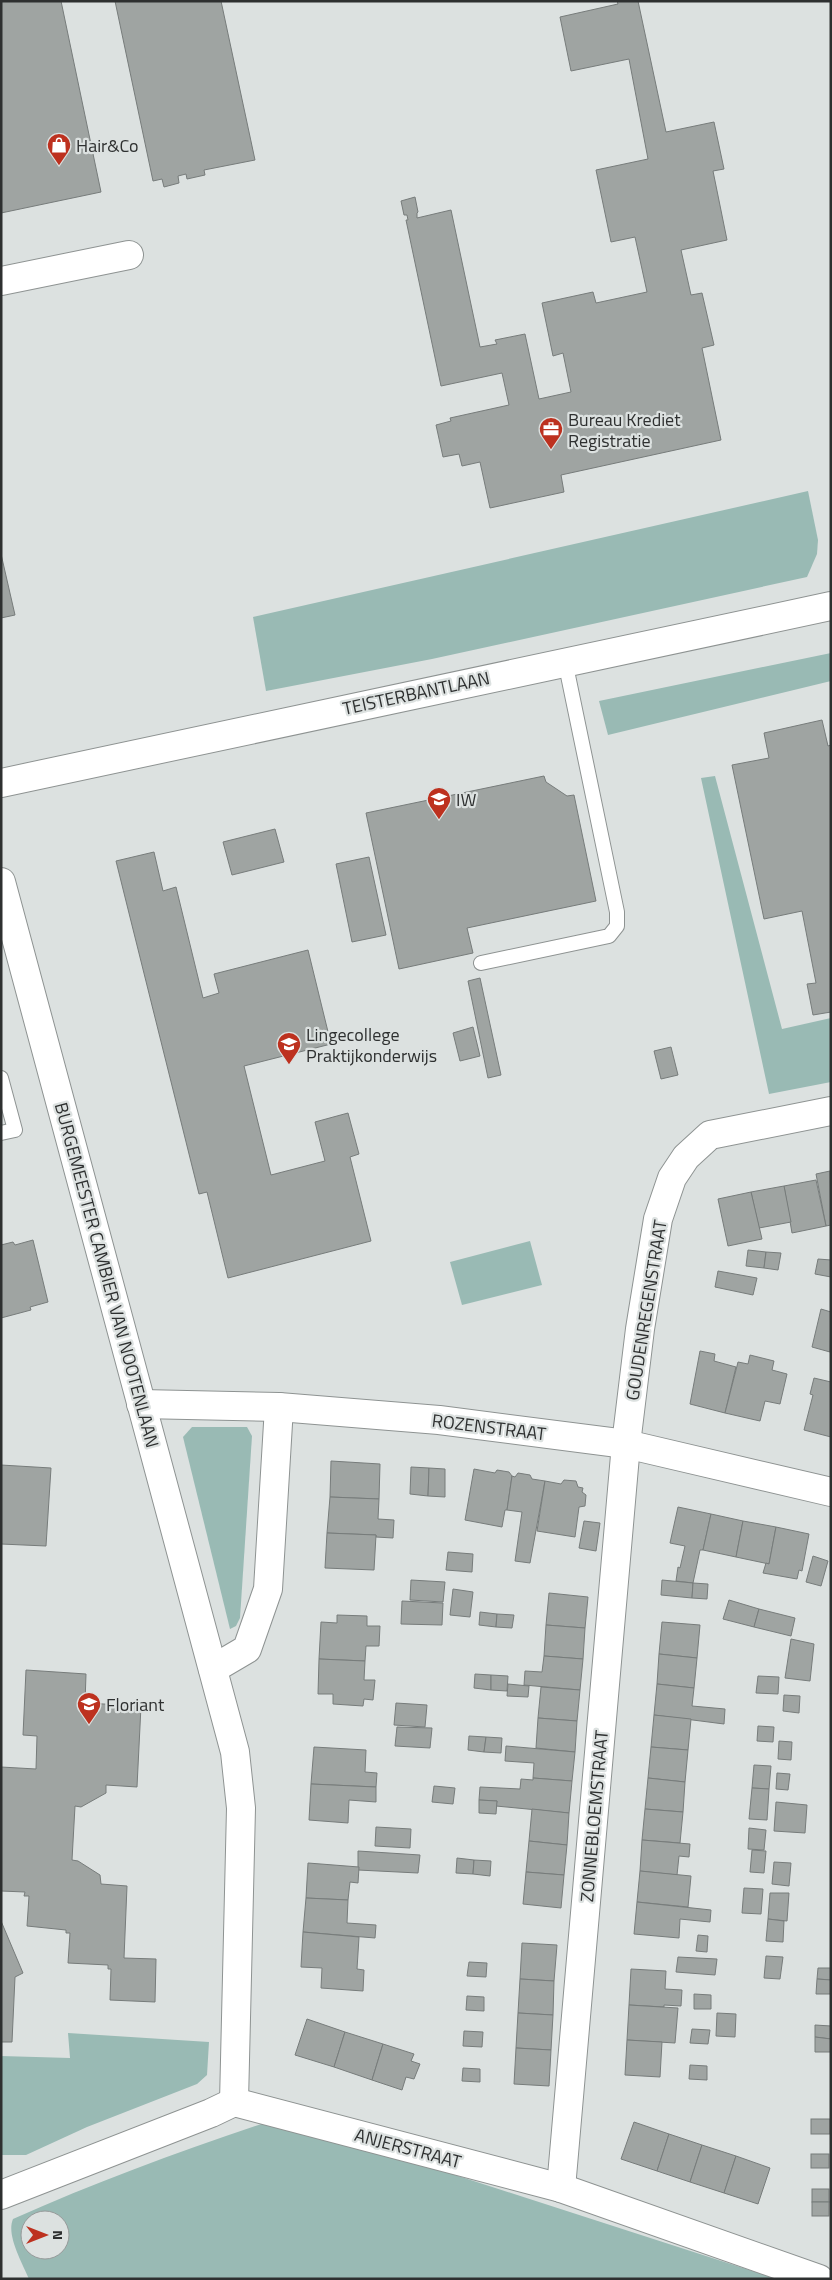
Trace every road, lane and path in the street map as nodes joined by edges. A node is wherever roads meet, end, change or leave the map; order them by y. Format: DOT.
graph roads {
  1 [pos="129,254"];
  2 [pos="1,280"];
  3 [pos="831,606"];
  4 [pos="566,661"];
  5 [pos="1,782"];
  6 [pos="1,882"];
  7 [pos="481,963"];
  8 [pos="1,1078"];
  9 [pos="831,1111"];
  10 [pos="1,1133"];
  11 [pos="141,1404"];
  12 [pos="279,1407"];
  13 [pos="626,1444"];
  14 [pos="831,1492"];
  15 [pos="213,1669"];
  16 [pos="234,2102"];
  17 [pos="561,2188"];
  18 [pos="1,2195"];
  19 [pos="818,2279"];
  1 -- 2 [label="street"];
  3 -- 4 [label="street, TEISTERBANTLAAN"];
  4 -- 5 [label="street, TEISTERBANTLAAN"];
  4 -- 7 [label="lane"];
  6 -- 11 [label="street, BURGEMEESTER CAMBIER VAN NOOTENLAAN"];
  8 -- 10 [label="lane"];
  9 -- 13 [label="street, GOUDENREGENSTRAAT"];
  11 -- 12 [label="street, ROZENSTRAAT"];
  11 -- 15 [label="street, BURGEMEESTER CAMBIER VAN NOOTENLAAN"];
  12 -- 13 [label="street, ROZENSTRAAT"];
  12 -- 15 [label="street"];
  13 -- 14 [label="street, ROZENSTRAAT"];
  13 -- 17 [label="street, ZONNEBLOEMSTRAAT"];
  15 -- 16 [label="street, BURGEMEESTER CAMBIER VAN NOOTENLAAN"];
  16 -- 17 [label="street, ANJERSTRAAT"];
  16 -- 18 [label="street"];
  17 -- 19 [label="street, ANJERSTRAAT"];
}
